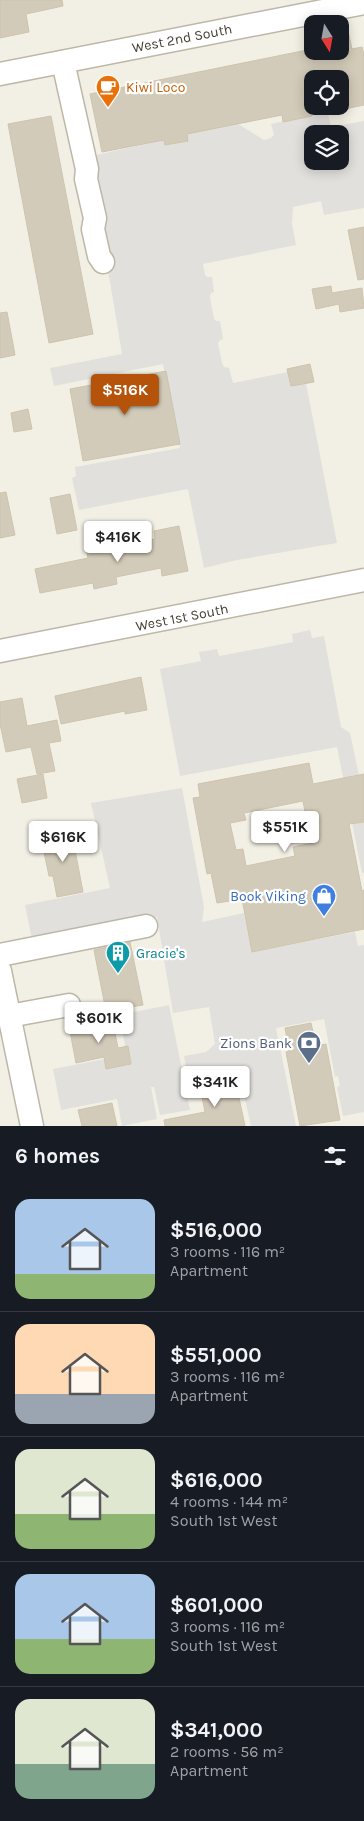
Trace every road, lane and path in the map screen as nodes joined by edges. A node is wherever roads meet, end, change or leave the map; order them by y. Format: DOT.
graph roads {
  1 [pos="364,3"];
  2 [pos="63,62"];
  3 [pos="0,74"];
  4 [pos="103,262"];
  5 [pos="364,580"];
  6 [pos="0,652"];
  7 [pos="146,926"];
  8 [pos="0,955"];
  9 [pos="0,971"];
  10 [pos="69,1005"];
  11 [pos="9,1016"];
  12 [pos="32,1126"];
  1 -- 2 [label="street, West 2nd South"];
  2 -- 3 [label="street, West 2nd South"];
  2 -- 4 [label="street"];
  5 -- 6 [label="street, West 1st South"];
  7 -- 8 [label="street"];
  9 -- 11 [label="street"];
  10 -- 11 [label="street"];
  11 -- 12 [label="street"];
}
